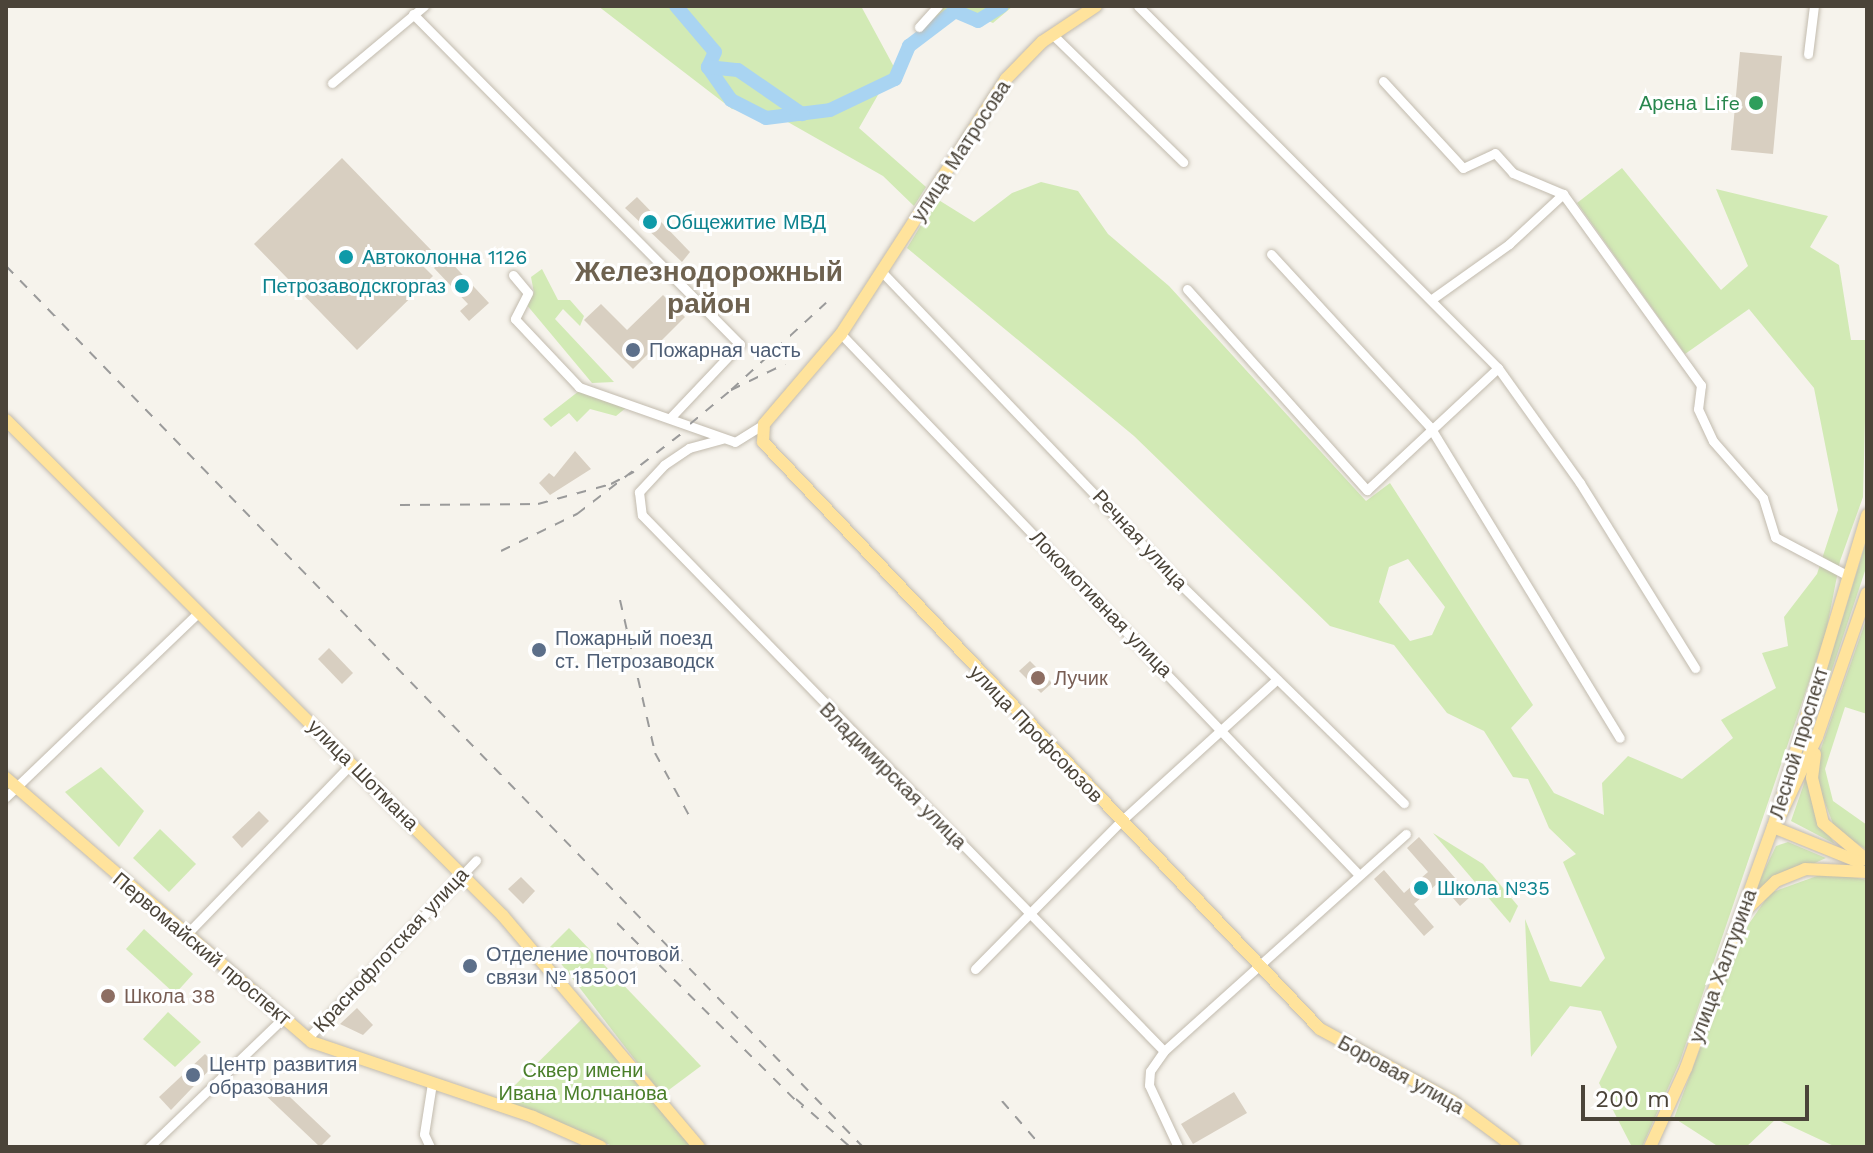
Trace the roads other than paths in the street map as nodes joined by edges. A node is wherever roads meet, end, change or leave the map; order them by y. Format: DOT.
graph roads {
  1 [pos="424,6"];
  2 [pos="938,6"];
  3 [pos="1096,6"];
  4 [pos="1138,6"];
  5 [pos="1814,6"];
  6 [pos="413,14"];
  7 [pos="919,27"];
  8 [pos="1053,35"];
  9 [pos="1808,54"];
  10 [pos="1383,81"];
  11 [pos="332,83"];
  12 [pos="1183,162"];
  13 [pos="1563,194"];
  14 [pos="1271,254"];
  15 [pos="882,272"];
  16 [pos="513,275"];
  17 [pos="1187,289"];
  18 [pos="1432,299"];
  19 [pos="841,334"];
  20 [pos="1498,368"];
  21 [pos="671,417"];
  22 [pos="6,420"];
  23 [pos="764,424"];
  24 [pos="1430,427"];
  25 [pos="722,439"];
  26 [pos="1867,515"];
  27 [pos="1845,574"];
  28 [pos="1867,593"];
  29 [pos="198,613"];
  30 [pos="1695,668"];
  31 [pos="1277,679"];
  32 [pos="1223,730"];
  33 [pos="1817,737"];
  34 [pos="1620,738"];
  35 [pos="352,763"];
  36 [pos="6,778"];
  37 [pos="18,788"];
  38 [pos="6,797"];
  39 [pos="1404,803"];
  40 [pos="1120,822"];
  41 [pos="1773,827"];
  42 [pos="1406,834"];
  43 [pos="476,860"];
  44 [pos="1867,862"];
  45 [pos="1867,872"];
  46 [pos="461,873"];
  47 [pos="1359,875"];
  48 [pos="1027,914"];
  49 [pos="1738,921"];
  50 [pos="184,937"];
  51 [pos="1256,963"];
  52 [pos="975,969"];
  53 [pos="283,1018"];
  54 [pos="1326,1034"];
  55 [pos="307,1039"];
  56 [pos="1164,1051"];
  57 [pos="432,1083"];
  58 [pos="149,1147"];
  59 [pos="430,1147"];
  60 [pos="601,1147"];
  61 [pos="699,1147"];
  62 [pos="1178,1147"];
  63 [pos="1514,1147"];
  64 [pos="1650,1147"];
  1 -- 6 [label="street"];
  2 -- 7 [label="street"];
  3 -- 8 [label="main road, улица Матросова"];
  4 -- 18 [label="street"];
  5 -- 9 [label="street"];
  6 -- 11 [label="street"];
  6 -- 21 [label="street"];
  8 -- 12 [label="street"];
  8 -- 15 [label="main road, улица Матросова"];
  10 -- 13 [label="street"];
  13 -- 18 [label="street"];
  13 -- 27 [label="street"];
  14 -- 24 [label="street"];
  15 -- 19 [label="main road, улица Матросова"];
  15 -- 31 [label="street, Речная улица"];
  16 -- 21 [label="street"];
  17 -- 24 [label="street"];
  18 -- 20 [label="street"];
  19 -- 23 [label="main road, улица Матросова"];
  19 -- 32 [label="street, Локомотивная улица"];
  20 -- 24 [label="street"];
  20 -- 30 [label="street"];
  21 -- 25 [label="street"];
  22 -- 29 [label="main road, улица Шотмана"];
  23 -- 25 [label="street"];
  23 -- 40 [label="main road, улица Профсоюзов"];
  24 -- 34 [label="street"];
  25 -- 48 [label="street, Владимирская улица"];
  26 -- 27 [label="main road, Лесной проспект"];
  27 -- 41 [label="main road, Лесной проспект"];
  28 -- 33 [label="main road, Лесной проспект"];
  29 -- 35 [label="main road, улица Шотмана"];
  29 -- 37 [label="street"];
  31 -- 32 [label="street"];
  31 -- 39 [label="street, Речная улица"];
  32 -- 40 [label="street"];
  32 -- 47 [label="street, Локомотивная улица"];
  33 -- 41 [label="main road, Лесной проспект"];
  33 -- 44 [label="main road"];
  35 -- 46 [label="main road, улица Шотмана"];
  35 -- 50 [label="street"];
  36 -- 37 [label="main road, Первомайский проспект"];
  37 -- 38 [label="street"];
  37 -- 50 [label="main road, Первомайский проспект"];
  40 -- 48 [label="street"];
  40 -- 51 [label="main road, улица Профсоюзов"];
  41 -- 44 [label="main road"];
  41 -- 49 [label="main road, улица Халтурина"];
  42 -- 47 [label="street"];
  43 -- 46 [label="street, Краснофлотская улица"];
  45 -- 49 [label="main road"];
  46 -- 55 [label="street, Краснофлотская улица"];
  46 -- 61 [label="main road, улица Шотмана"];
  47 -- 51 [label="street"];
  48 -- 52 [label="street"];
  48 -- 56 [label="street, Владимирская улица"];
  49 -- 64 [label="main road, улица Халтурина"];
  50 -- 53 [label="main road, Первомайский проспект"];
  51 -- 54 [label="main road, улица Профсоюзов"];
  51 -- 56 [label="street"];
  53 -- 55 [label="main road, Первомайский проспект"];
  53 -- 58 [label="street, Краснофлотская улица"];
  54 -- 63 [label="main road, Боровая улица"];
  55 -- 57 [label="main road, Первомайский проспект"];
  56 -- 62 [label="street"];
  57 -- 59 [label="street"];
  57 -- 60 [label="main road, Первомайский проспект"];
}
